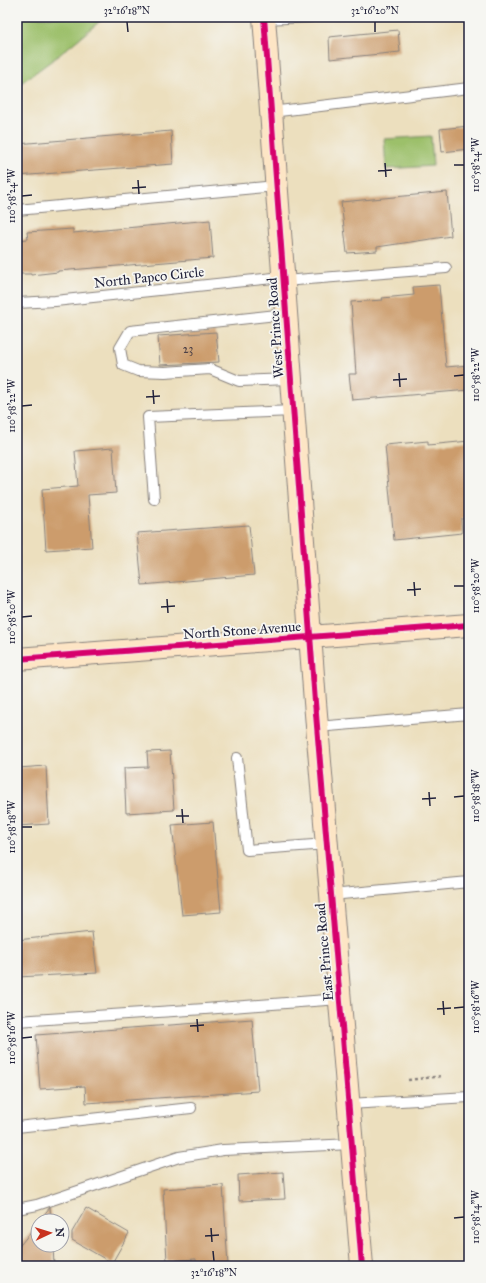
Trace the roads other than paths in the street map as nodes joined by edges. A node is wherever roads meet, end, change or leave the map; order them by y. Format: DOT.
graph roads {
  1 [pos="310,17"];
  2 [pos="264,18"];
  3 [pos="469,88"];
  4 [pos="271,112"];
  5 [pos="276,186"];
  6 [pos="17,210"];
  7 [pos="446,268"];
  8 [pos="283,279"];
  9 [pos="17,303"];
  10 [pos="286,314"];
  11 [pos="291,379"];
  12 [pos="294,411"];
  13 [pos="154,499"];
  14 [pos="469,625"];
  15 [pos="311,637"];
  16 [pos="17,659"];
  17 [pos="469,714"];
  18 [pos="317,727"];
  19 [pos="237,758"];
  20 [pos="327,844"];
  21 [pos="469,882"];
  22 [pos="331,894"];
  23 [pos="340,999"];
  24 [pos="17,1021"];
  25 [pos="469,1097"];
  26 [pos="349,1104"];
  27 [pos="191,1108"];
  28 [pos="17,1127"];
  29 [pos="352,1144"];
  30 [pos="17,1209"];
  31 [pos="362,1266"];
  1 -- 2 [label="lane"];
  2 -- 4 [label="main road, West Prince Road"];
  3 -- 4 [label="lane"];
  4 -- 5 [label="main road, West Prince Road"];
  5 -- 6 [label="lane"];
  5 -- 8 [label="main road, West Prince Road"];
  7 -- 8 [label="lane, North Papco Circle"];
  8 -- 9 [label="lane, North Papco Circle"];
  8 -- 10 [label="main road, West Prince Road"];
  10 -- 11 [label="main road, West Prince Road"];
  10 -- 11 [label="lane"];
  11 -- 12 [label="main road, West Prince Road"];
  12 -- 13 [label="lane"];
  12 -- 15 [label="main road, West Prince Road"];
  14 -- 15 [label="main road, North Stone Avenue"];
  15 -- 16 [label="main road, North Stone Avenue"];
  15 -- 18 [label="main road, East Prince Road"];
  17 -- 18 [label="lane"];
  18 -- 20 [label="main road, East Prince Road"];
  19 -- 20 [label="lane"];
  20 -- 22 [label="main road, East Prince Road"];
  21 -- 22 [label="lane"];
  22 -- 23 [label="main road, East Prince Road"];
  23 -- 24 [label="lane"];
  23 -- 26 [label="main road, East Prince Road"];
  25 -- 26 [label="lane"];
  26 -- 29 [label="main road, East Prince Road"];
  27 -- 28 [label="lane"];
  29 -- 30 [label="lane"];
  29 -- 31 [label="main road, East Prince Road"];
}
